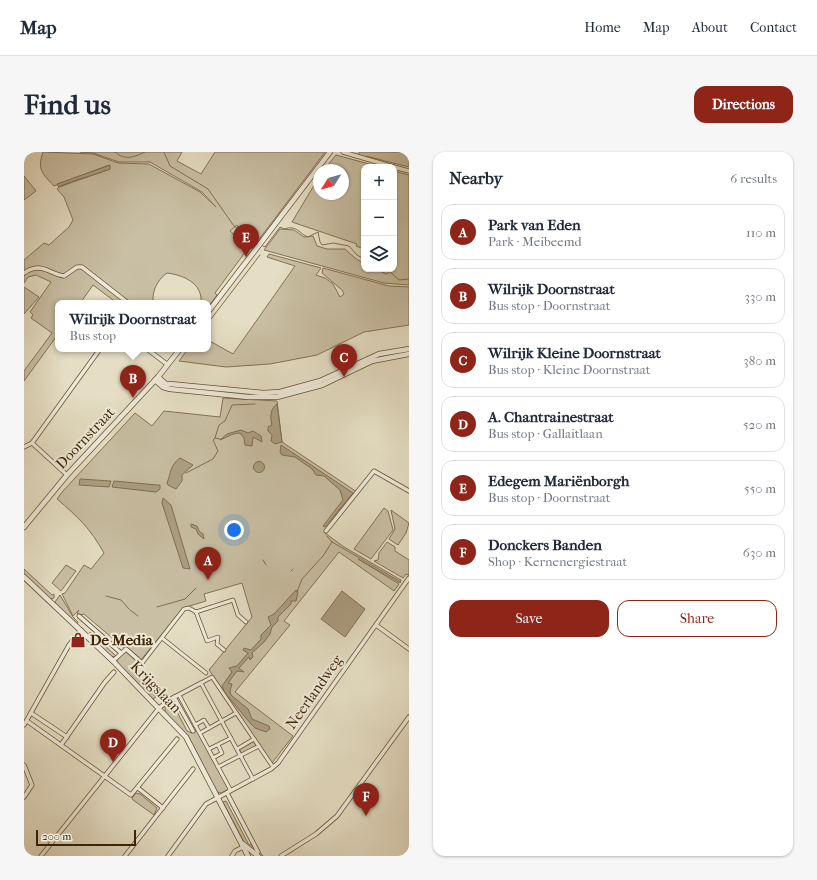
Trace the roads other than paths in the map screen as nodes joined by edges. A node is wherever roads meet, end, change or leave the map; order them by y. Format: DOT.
graph roads {
  1 [pos="330,152"];
  2 [pos="343,152"];
  3 [pos="384,164"];
  4 [pos="397,168"];
  5 [pos="409,171"];
  6 [pos="24,273"];
  7 [pos="124,300"];
  8 [pos="211,308"];
  9 [pos="409,349"];
  10 [pos="98,352"];
  11 [pos="151,352"];
  12 [pos="178,352"];
  13 [pos="409,354"];
  14 [pos="168,365"];
  15 [pos="156,378"];
  16 [pos="32,443"];
  17 [pos="24,447"];
  18 [pos="67,475"];
  19 [pos="409,491"];
  20 [pos="24,526"];
  21 [pos="326,531"];
  22 [pos="24,578"];
  23 [pos="409,578"];
  24 [pos="196,612"];
  25 [pos="79,616"];
  26 [pos="246,622"];
  27 [pos="376,625"];
  28 [pos="81,630"];
  29 [pos="162,638"];
  30 [pos="409,649"];
  31 [pos="224,650"];
  32 [pos="121,653"];
  33 [pos="113,661"];
  34 [pos="142,663"];
  35 [pos="114,672"];
  36 [pos="206,673"];
  37 [pos="201,683"];
  38 [pos="179,695"];
  39 [pos="174,697"];
  40 [pos="159,708"];
  41 [pos="24,713"];
  42 [pos="236,713"];
  43 [pos="30,715"];
  44 [pos="409,717"];
  45 [pos="26,721"];
  46 [pos="222,721"];
  47 [pos="24,725"];
  48 [pos="195,725"];
  49 [pos="209,728"];
  50 [pos="193,731"];
  51 [pos="200,733"];
  52 [pos="67,737"];
  53 [pos="231,738"];
  54 [pos="177,739"];
  55 [pos="254,739"];
  56 [pos="61,745"];
  57 [pos="218,745"];
  58 [pos="258,746"];
  59 [pos="209,749"];
  60 [pos="237,749"];
  61 [pos="240,756"];
  62 [pos="213,758"];
  63 [pos="24,765"];
  64 [pos="218,767"];
  65 [pos="273,767"];
  66 [pos="193,769"];
  67 [pos="105,776"];
  68 [pos="253,779"];
  69 [pos="138,788"];
  70 [pos="228,792"];
  71 [pos="24,797"];
  72 [pos="218,797"];
  73 [pos="163,808"];
  74 [pos="239,837"];
  75 [pos="243,847"];
  76 [pos="258,854"];
  77 [pos="41,856"];
  78 [pos="125,856"];
  79 [pos="168,856"];
  80 [pos="232,856"];
  81 [pos="248,856"];
  82 [pos="281,856"];
  1 -- 8 [label="street"];
  2 -- 3 [label="street"];
  4 -- 5 [label="street"];
  6 -- 7 [label="street"];
  9 -- 15 [label="street"];
  10 -- 16 [label="street"];
  11 -- 14 [label="street"];
  12 -- 14 [label="street, Doornstraat"];
  13 -- 15 [label="street"];
  14 -- 15 [label="street, Doornstraat"];
  15 -- 18 [label="street, Doornstraat"];
  16 -- 17 [label="street"];
  16 -- 18 [label="street"];
  18 -- 20 [label="street, Doornstraat"];
  19 -- 21 [label="street"];
  22 -- 28 [label="street, Krijgslaan"];
  23 -- 27 [label="street, Neerlandweg"];
  24 -- 26 [label="street"];
  24 -- 29 [label="street"];
  24 -- 31 [label="street"];
  25 -- 32 [label="street"];
  27 -- 30 [label="street"];
  27 -- 65 [label="street, Neerlandweg"];
  28 -- 33 [label="street, Krijgslaan"];
  28 -- 43 [label="street"];
  29 -- 34 [label="street"];
  29 -- 36 [label="street"];
  32 -- 33 [label="street"];
  32 -- 34 [label="street"];
  33 -- 40 [label="street, Krijgslaan"];
  35 -- 52 [label="street"];
  37 -- 38 [label="street"];
  37 -- 42 [label="street"];
  37 -- 46 [label="street"];
  38 -- 39 [label="street"];
  38 -- 48 [label="street"];
  39 -- 40 [label="street"];
  39 -- 50 [label="street, Krijgslaan"];
  40 -- 67 [label="street"];
  40 -- 72 [label="street, Krijgslaan"];
  41 -- 43 [label="street"];
  42 -- 46 [label="street"];
  42 -- 55 [label="street"];
  43 -- 45 [label="street"];
  43 -- 52 [label="street"];
  44 -- 82 [label="street"];
  45 -- 47 [label="street"];
  45 -- 56 [label="street"];
  46 -- 49 [label="street"];
  46 -- 53 [label="street"];
  48 -- 49 [label="street"];
  48 -- 51 [label="street"];
  49 -- 51 [label="street"];
  51 -- 59 [label="street"];
  52 -- 56 [label="street"];
  53 -- 57 [label="street"];
  53 -- 60 [label="street"];
  54 -- 69 [label="street"];
  55 -- 58 [label="street"];
  55 -- 60 [label="street"];
  56 -- 67 [label="street"];
  57 -- 59 [label="street"];
  57 -- 62 [label="street"];
  58 -- 61 [label="street"];
  58 -- 65 [label="street"];
  59 -- 62 [label="street"];
  60 -- 61 [label="street"];
  61 -- 64 [label="street"];
  61 -- 68 [label="street"];
  62 -- 64 [label="street"];
  63 -- 71 [label="street"];
  64 -- 70 [label="street"];
  65 -- 68 [label="street, Neerlandweg"];
  66 -- 73 [label="street"];
  67 -- 69 [label="street"];
  67 -- 77 [label="street"];
  68 -- 70 [label="street, Neerlandweg"];
  69 -- 73 [label="street"];
  70 -- 72 [label="street, Neerlandweg"];
  70 -- 76 [label="street, Krijgslaan"];
  72 -- 74 [label="street, Krijgslaan"];
  72 -- 79 [label="street, Neerlandweg"];
  73 -- 78 [label="street"];
  74 -- 75 [label="street, Krijgslaan"];
  74 -- 76 [label="street, Krijgslaan"];
  75 -- 80 [label="street"];
  75 -- 81 [label="street, Krijgslaan"];
}
